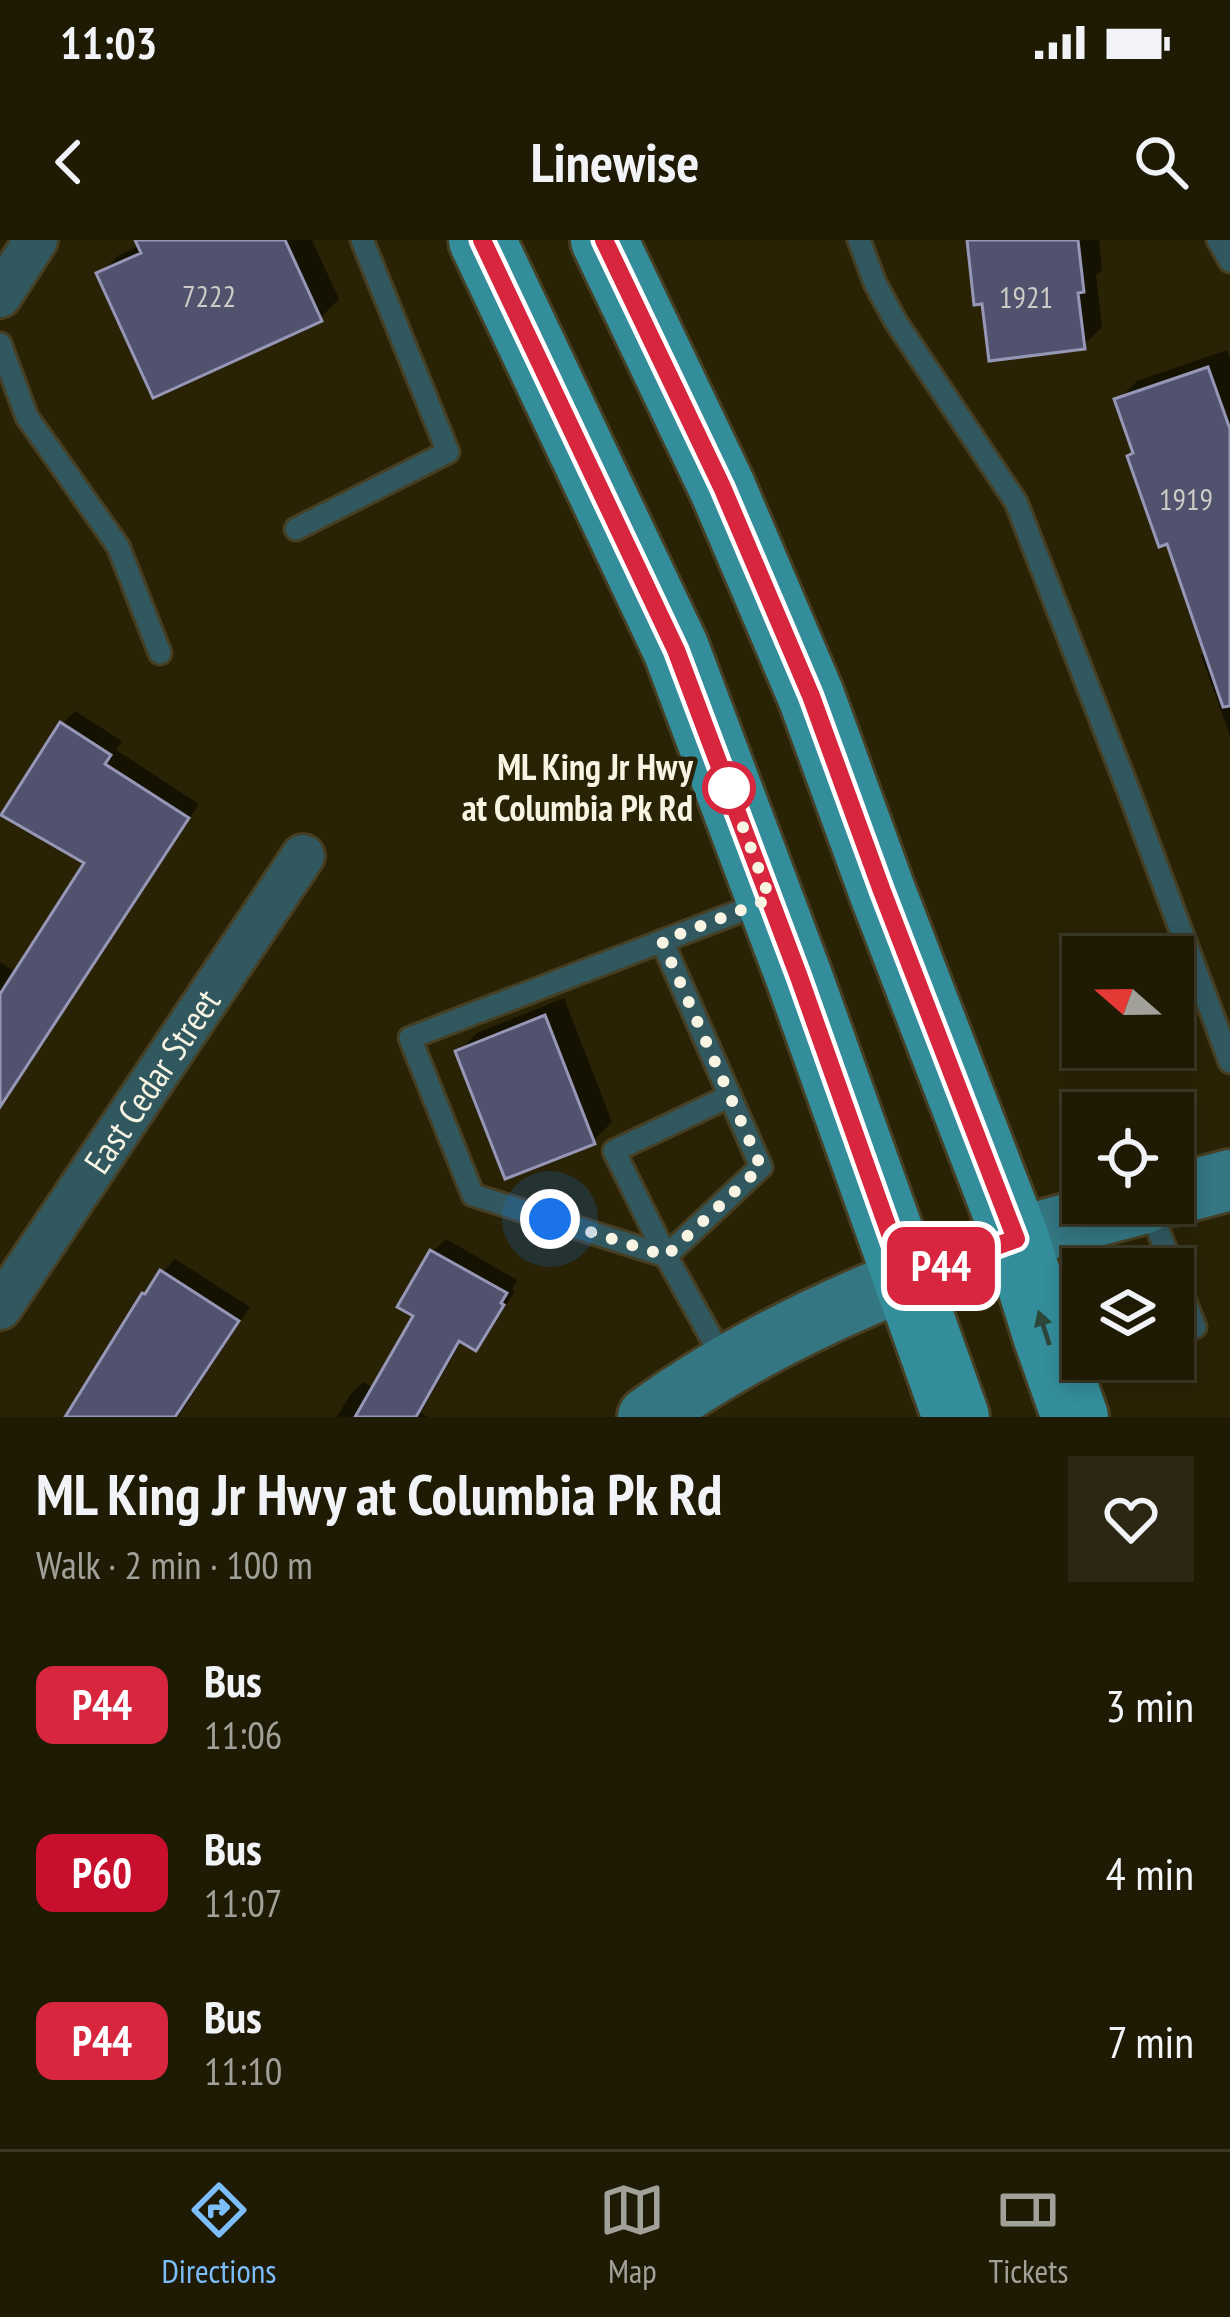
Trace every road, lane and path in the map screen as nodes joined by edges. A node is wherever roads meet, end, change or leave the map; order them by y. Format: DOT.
graph roads {
  1 [pos="36,240"];
  2 [pos="362,240"];
  3 [pos="482,240"];
  4 [pos="604,240"];
  5 [pos="859,240"];
  6 [pos="1218,240"];
  7 [pos="1230,261"];
  8 [pos="0,296"];
  9 [pos="0,344"];
  10 [pos="296,529"];
  11 [pos="160,653"];
  12 [pos="303,856"];
  13 [pos="770,899"];
  14 [pos="662,941"];
  15 [pos="1230,1062"];
  16 [pos="730,1096"];
  17 [pos="1230,1180"];
  18 [pos="1194,1190"];
  19 [pos="1070,1224"];
  20 [pos="1016,1239"];
  21 [pos="666,1256"];
  22 [pos="906,1279"];
  23 [pos="0,1308"];
  24 [pos="726,1365"];
  25 [pos="648,1417"];
  26 [pos="956,1417"];
  27 [pos="1075,1417"];
  1 -- 8 [label="street"];
  2 -- 10 [label="lane"];
  3 -- 13 [label="main road"];
  4 -- 20 [label="main road"];
  5 -- 15 [label="lane"];
  6 -- 7 [label="lane"];
  9 -- 11 [label="lane"];
  12 -- 23 [label="street, East Cedar Street"];
  13 -- 14 [label="lane"];
  13 -- 22 [label="main road"];
  14 -- 16 [label="lane"];
  14 -- 21 [label="lane"];
  16 -- 21 [label="lane"];
  16 -- 21 [label="lane"];
  17 -- 18 [label="street"];
  19 -- 20 [label="street"];
  20 -- 22 [label="street"];
  27 -- 20 [label="main road, one-way"];
  21 -- 24 [label="lane"];
  22 -- 24 [label="street"];
  22 -- 26 [label="main road"];
  24 -- 25 [label="street"];
}
